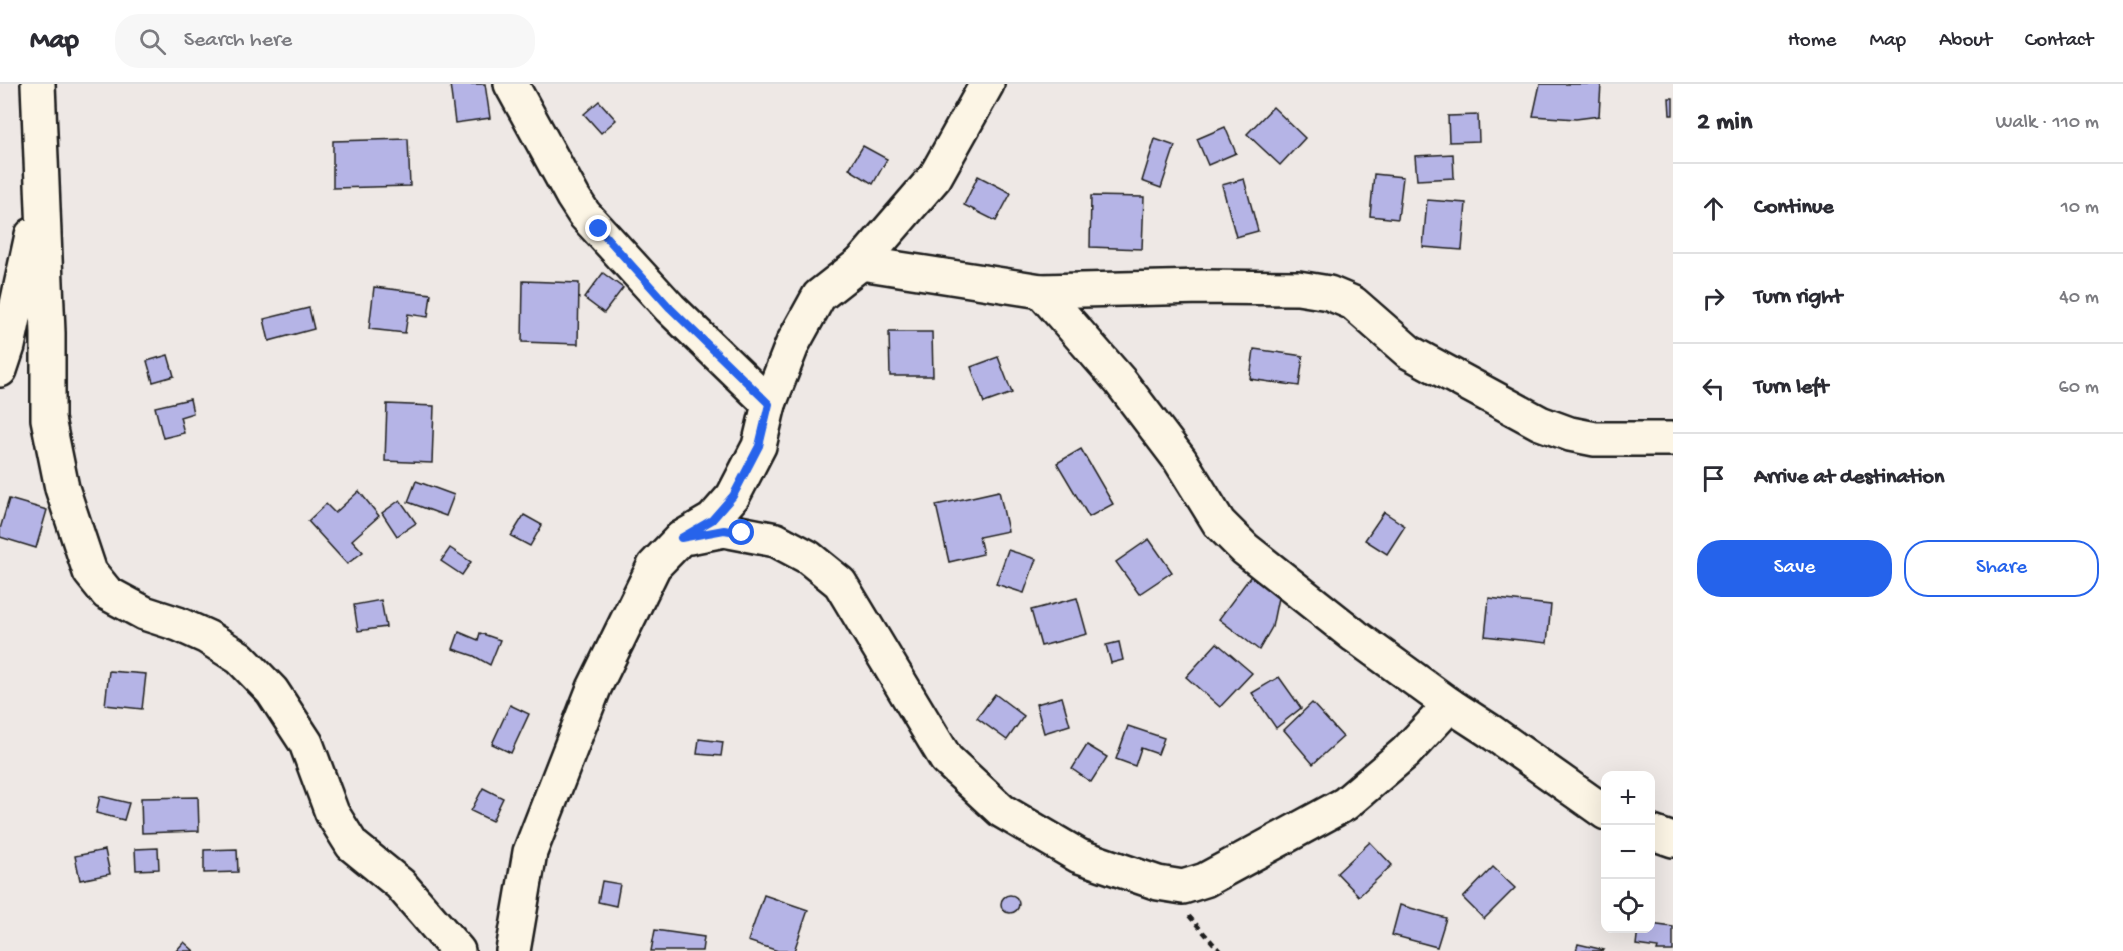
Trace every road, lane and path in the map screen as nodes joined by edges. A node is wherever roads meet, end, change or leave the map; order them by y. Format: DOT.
graph roads {
  1 [pos="38,84"];
  2 [pos="512,84"];
  3 [pos="987,84"];
  4 [pos="42,189"];
  5 [pos="861,263"];
  6 [pos="1041,291"];
  7 [pos="0,370"];
  8 [pos="769,404"];
  9 [pos="1673,439"];
  10 [pos="681,538"];
  11 [pos="1450,705"];
  12 [pos="1601,810"];
  13 [pos="1655,834"];
  14 [pos="1673,840"];
  15 [pos="458,951"];
  16 [pos="513,951"];
  1 -- 4 [label="street"];
  2 -- 8 [label="street"];
  3 -- 5 [label="street"];
  4 -- 7 [label="street"];
  4 -- 15 [label="street"];
  5 -- 6 [label="street"];
  5 -- 8 [label="street"];
  6 -- 9 [label="street"];
  6 -- 11 [label="street"];
  8 -- 10 [label="street"];
  10 -- 11 [label="street"];
  10 -- 16 [label="street"];
  11 -- 12 [label="street"];
  13 -- 14 [label="street"];
}
